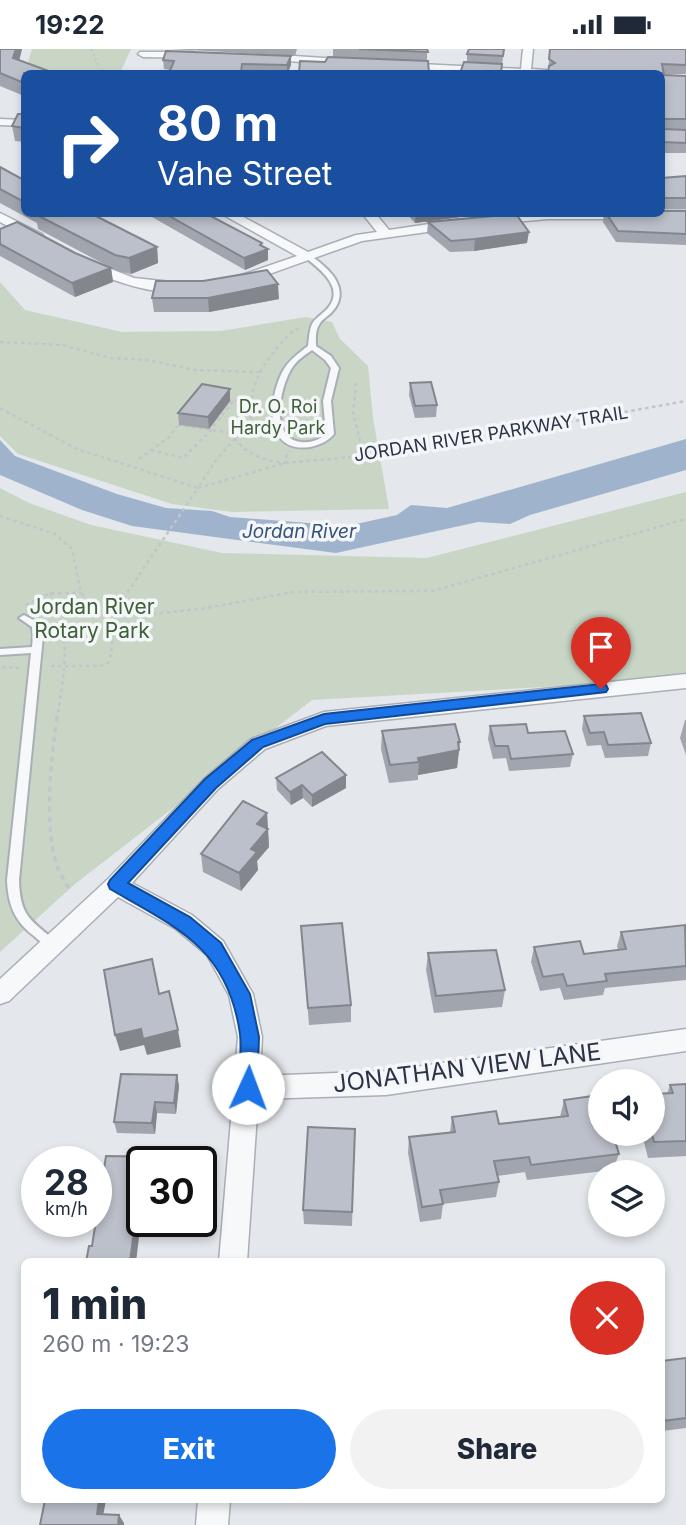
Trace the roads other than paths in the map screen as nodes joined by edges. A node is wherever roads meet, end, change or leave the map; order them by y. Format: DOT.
graph roads {
  1 [pos="528,49"];
  2 [pos="142,55"];
  3 [pos="202,55"];
  4 [pos="257,57"];
  5 [pos="360,64"];
  6 [pos="384,65"];
  7 [pos="485,70"];
  8 [pos="526,70"];
  9 [pos="0,122"];
  10 [pos="21,123"];
  11 [pos="665,215"];
  12 [pos="686,215"];
  13 [pos="0,216"];
  14 [pos="233,217"];
  15 [pos="372,217"];
  16 [pos="519,217"];
  17 [pos="385,233"];
  18 [pos="45,241"];
  19 [pos="308,257"];
  20 [pos="79,260"];
  21 [pos="227,283"];
  22 [pos="197,286"];
  23 [pos="312,347"];
  24 [pos="24,618"];
  25 [pos="37,650"];
  26 [pos="0,652"];
  27 [pos="686,681"];
  28 [pos="116,884"];
  29 [pos="53,945"];
  30 [pos="0,994"];
  31 [pos="686,1040"];
  32 [pos="248,1088"];
  33 [pos="233,1258"];
  34 [pos="214,1503"];
  35 [pos="212,1525"];
  1 -- 8 [label="street"];
  2 -- 3 [label="street"];
  4 -- 5 [label="street"];
  6 -- 7 [label="street"];
  9 -- 10 [label="street"];
  11 -- 12 [label="street"];
  13 -- 18 [label="street"];
  14 -- 19 [label="street"];
  15 -- 17 [label="street"];
  16 -- 17 [label="street"];
  17 -- 19 [label="street"];
  19 -- 21 [label="street"];
  19 -- 23 [label="lane"];
  20 -- 22 [label="street"];
  23 -- 23 [label="lane"];
  24 -- 25 [label="lane"];
  25 -- 26 [label="lane"];
  25 -- 29 [label="lane"];
  27 -- 28 [label="street"];
  28 -- 29 [label="street"];
  28 -- 32 [label="street"];
  29 -- 30 [label="street"];
  31 -- 32 [label="street, JONATHAN VIEW LANE"];
  32 -- 33 [label="street"];
  34 -- 35 [label="street"];
}
